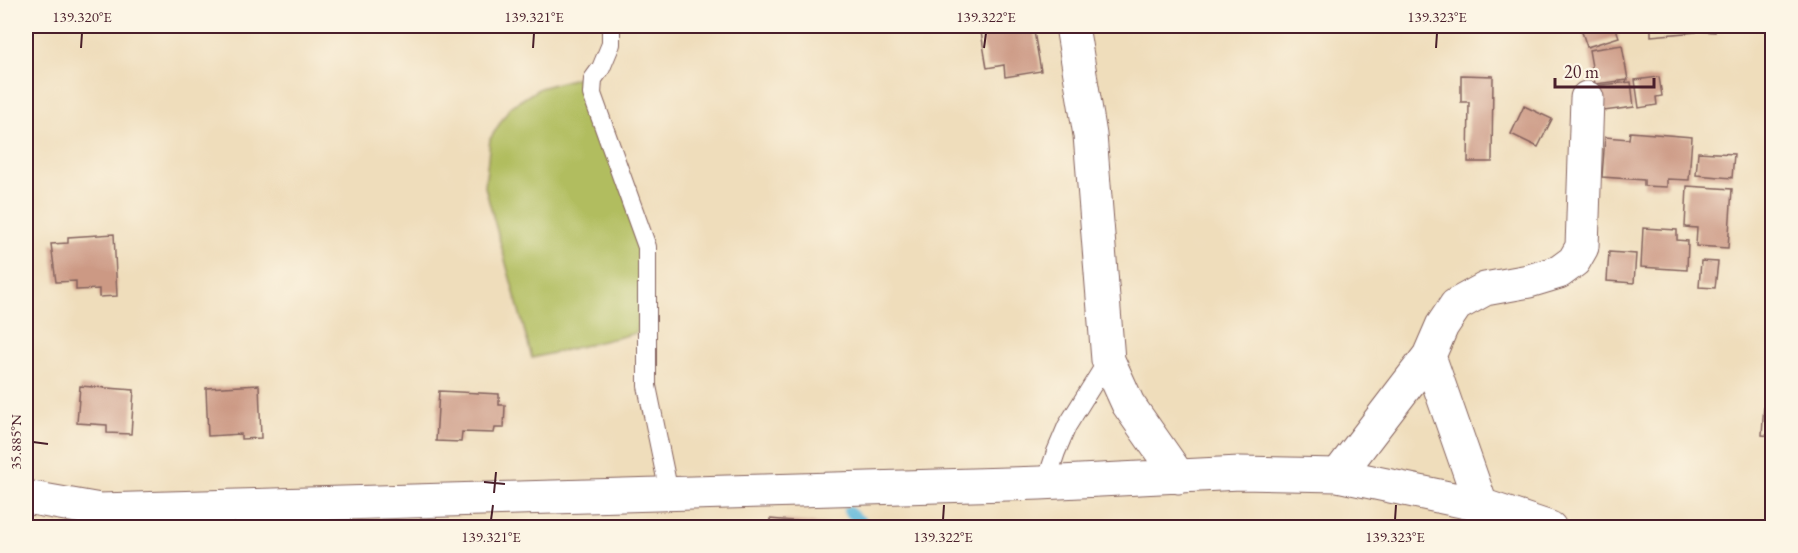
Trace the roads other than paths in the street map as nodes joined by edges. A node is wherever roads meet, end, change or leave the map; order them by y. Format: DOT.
graph roads {
  1 [pos="611,26"];
  2 [pos="1072,26"];
  3 [pos="1587,98"];
  4 [pos="1428,356"];
  5 [pos="1108,360"];
  6 [pos="1338,475"];
  7 [pos="1179,477"];
  8 [pos="1046,482"];
  9 [pos="669,493"];
  10 [pos="26,497"];
  11 [pos="1481,505"];
  12 [pos="113,519"];
  13 [pos="1550,528"];
  1 -- 9 [label="lane"];
  2 -- 5 [label="street"];
  3 -- 4 [label="street"];
  4 -- 6 [label="street"];
  4 -- 11 [label="street"];
  5 -- 7 [label="street"];
  5 -- 8 [label="lane"];
  6 -- 7 [label="street"];
  6 -- 11 [label="street"];
  7 -- 8 [label="street"];
  8 -- 9 [label="street"];
  9 -- 12 [label="street"];
  10 -- 12 [label="street"];
  11 -- 13 [label="street"];
}
